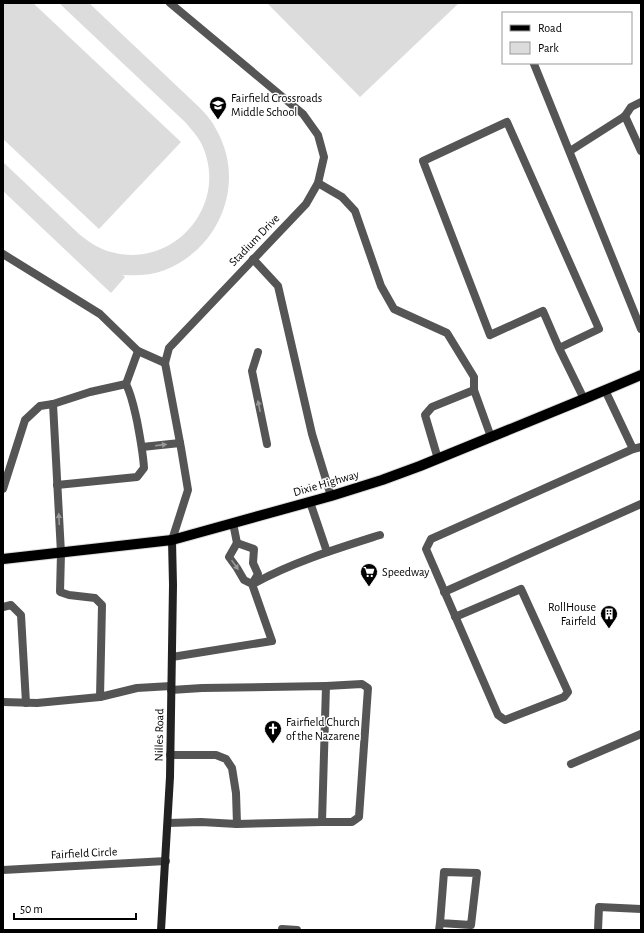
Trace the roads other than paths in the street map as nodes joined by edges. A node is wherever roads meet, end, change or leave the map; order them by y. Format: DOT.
graph roads {
  1 [pos="170,3"];
  2 [pos="534,64"];
  3 [pos="641,102"];
  4 [pos="625,116"];
  5 [pos="641,151"];
  6 [pos="570,152"];
  7 [pos="318,184"];
  8 [pos="3,254"];
  9 [pos="253,259"];
  10 [pos="641,329"];
  11 [pos="559,348"];
  12 [pos="138,351"];
  13 [pos="258,352"];
  14 [pos="165,363"];
  15 [pos="641,375"];
  16 [pos="126,384"];
  17 [pos="474,390"];
  18 [pos="605,390"];
  19 [pos="584,399"];
  20 [pos="53,404"];
  21 [pos="491,437"];
  22 [pos="180,443"];
  23 [pos="267,444"];
  24 [pos="142,448"];
  25 [pos="637,448"];
  26 [pos="438,459"];
  27 [pos="57,485"];
  28 [pos="3,489"];
  29 [pos="331,496"];
  30 [pos="310,502"];
  31 [pos="641,504"];
  32 [pos="233,523"];
  33 [pos="380,535"];
  34 [pos="172,540"];
  35 [pos="237,543"];
  36 [pos="327,552"];
  37 [pos="61,553"];
  38 [pos="3,559"];
  39 [pos="252,584"];
  40 [pos="444,592"];
  41 [pos="3,607"];
  42 [pos="455,617"];
  43 [pos="172,657"];
  44 [pos="326,686"];
  45 [pos="171,688"];
  46 [pos="100,697"];
  47 [pos="3,702"];
  48 [pos="26,702"];
  49 [pos="641,734"];
  50 [pos="170,755"];
  51 [pos="572,764"];
  52 [pos="322,822"];
  53 [pos="168,823"];
  54 [pos="236,824"];
  55 [pos="166,861"];
  56 [pos="3,870"];
  57 [pos="641,909"];
  58 [pos="439,927"];
  59 [pos="161,930"];
  60 [pos="282,930"];
  61 [pos="297,930"];
  62 [pos="598,930"];
  1 -- 7 [label="street, Stadium Drive"];
  2 -- 6 [label="street"];
  3 -- 4 [label="street"];
  4 -- 5 [label="street"];
  4 -- 6 [label="street"];
  6 -- 10 [label="street"];
  7 -- 9 [label="street, Stadium Drive"];
  7 -- 17 [label="street"];
  8 -- 12 [label="street"];
  9 -- 14 [label="street, Stadium Drive"];
  9 -- 29 [label="street"];
  11 -- 11 [label="street"];
  11 -- 19 [label="street"];
  12 -- 14 [label="street"];
  12 -- 16 [label="street"];
  23 -- 13 [label="street, one-way"];
  14 -- 22 [label="street, Stadium Drive"];
  15 -- 18 [label="main road, Dixie Highway"];
  16 -- 20 [label="street"];
  16 -- 24 [label="street"];
  17 -- 21 [label="street"];
  17 -- 26 [label="street"];
  18 -- 19 [label="main road, Dixie Highway"];
  18 -- 25 [label="street"];
  19 -- 21 [label="main road, Dixie Highway"];
  20 -- 27 [label="street"];
  20 -- 28 [label="street"];
  21 -- 26 [label="main road, Dixie Highway"];
  24 -- 22 [label="street, one-way"];
  22 -- 34 [label="street, Stadium Drive"];
  24 -- 27 [label="street"];
  25 -- 40 [label="street"];
  26 -- 29 [label="main road, Dixie Highway"];
  37 -- 27 [label="street, one-way"];
  29 -- 30 [label="main road, Dixie Highway"];
  30 -- 32 [label="main road, Dixie Highway"];
  30 -- 36 [label="street"];
  31 -- 40 [label="street"];
  32 -- 34 [label="main road, Dixie Highway"];
  32 -- 35 [label="street"];
  33 -- 36 [label="street"];
  34 -- 37 [label="main road, Dixie Highway"];
  34 -- 43 [label="street, Nilles Road"];
  35 -- 39 [label="street, one-way"];
  35 -- 39 [label="street"];
  36 -- 39 [label="street"];
  37 -- 38 [label="main road, Dixie Highway"];
  37 -- 46 [label="street"];
  39 -- 43 [label="street"];
  40 -- 42 [label="street"];
  41 -- 48 [label="street"];
  42 -- 42 [label="street"];
  43 -- 45 [label="street, Nilles Road"];
  44 -- 45 [label="street"];
  44 -- 52 [label="street"];
  44 -- 52 [label="street"];
  45 -- 46 [label="street"];
  45 -- 50 [label="street, Nilles Road"];
  46 -- 48 [label="street"];
  47 -- 48 [label="street"];
  49 -- 51 [label="street"];
  50 -- 53 [label="street, Nilles Road"];
  50 -- 54 [label="street"];
  52 -- 54 [label="street"];
  53 -- 54 [label="street"];
  53 -- 55 [label="street, Nilles Road"];
  55 -- 56 [label="street, Fairfield Circle"];
  55 -- 59 [label="street, Nilles Road"];
  57 -- 62 [label="street"];
  58 -- 58 [label="street"];
  60 -- 61 [label="street"];
}
